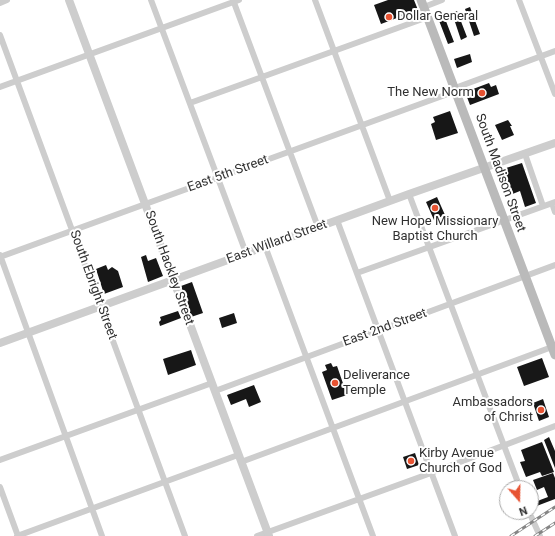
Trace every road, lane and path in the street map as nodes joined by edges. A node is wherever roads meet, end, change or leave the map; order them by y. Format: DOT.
graph roads {
  1 [pos="7,0"];
  2 [pos="69,0"];
  3 [pos="151,0"];
  4 [pos="315,0"];
  5 [pos="442,0"];
  6 [pos="519,0"];
  7 [pos="236,1"];
  8 [pos="0,2"];
  9 [pos="423,3"];
  10 [pos="428,17"];
  11 [pos="162,28"];
  12 [pos="0,35"];
  13 [pos="334,51"];
  14 [pos="555,51"];
  15 [pos="90,55"];
  16 [pos="541,57"];
  17 [pos="262,77"];
  18 [pos="18,81"];
  19 [pos="0,87"];
  20 [pos="455,90"];
  21 [pos="555,94"];
  22 [pos="190,103"];
  23 [pos="362,125"];
  24 [pos="555,143"];
  25 [pos="290,151"];
  26 [pos="525,154"];
  27 [pos="485,168"];
  28 [pos="218,177"];
  29 [pos="409,194"];
  30 [pos="390,201"];
  31 [pos="553,203"];
  32 [pos="145,204"];
  33 [pos="543,206"];
  34 [pos="555,212"];
  35 [pos="337,220"];
  36 [pos="504,220"];
  37 [pos="318,227"];
  38 [pos="73,230"];
  39 [pos="265,246"];
  40 [pos="429,246"];
  41 [pos="246,253"];
  42 [pos="0,256"];
  43 [pos="555,265"];
  44 [pos="357,273"];
  45 [pos="525,276"];
  46 [pos="173,280"];
  47 [pos="450,304"];
  48 [pos="100,306"];
  49 [pos="378,331"];
  50 [pos="27,333"];
  51 [pos="0,343"];
  52 [pos="553,351"];
  53 [pos="306,358"];
  54 [pos="477,375"];
  55 [pos="213,387"];
  56 [pos="405,402"];
  57 [pos="138,410"];
  58 [pos="555,426"];
  59 [pos="333,429"];
  60 [pos="65,436"];
  61 [pos="503,445"];
  62 [pos="240,458"];
  63 [pos="0,460"];
  64 [pos="431,473"];
  65 [pos="517,480"];
  66 [pos="165,482"];
  67 [pos="0,487"];
  68 [pos="359,499"];
  69 [pos="92,508"];
  70 [pos="533,520"];
  71 [pos="268,534"];
  72 [pos="18,536"];
  73 [pos="102,536"];
  74 [pos="185,536"];
  75 [pos="257,536"];
  76 [pos="373,536"];
  77 [pos="455,536"];
  78 [pos="540,536"];
  1 -- 8 [label="street"];
  2 -- 15 [label="street, South Hackley Street"];
  3 -- 11 [label="street"];
  4 -- 13 [label="street"];
  5 -- 9 [label="street"];
  6 -- 16 [label="street"];
  7 -- 11 [label="street"];
  7 -- 17 [label="street"];
  9 -- 10 [label="main road, South Madison Street"];
  10 -- 13 [label="street"];
  10 -- 20 [label="main road, South Madison Street"];
  11 -- 15 [label="street"];
  11 -- 22 [label="street"];
  12 -- 18 [label="street, South Ebright Street"];
  13 -- 17 [label="street"];
  13 -- 23 [label="street"];
  14 -- 16 [label="street, East 5th Street"];
  15 -- 18 [label="street"];
  15 -- 32 [label="street, South Hackley Street"];
  16 -- 20 [label="street, East 5th Street"];
  16 -- 21 [label="street"];
  17 -- 22 [label="street"];
  17 -- 25 [label="street"];
  18 -- 19 [label="street"];
  18 -- 38 [label="street, South Ebright Street"];
  20 -- 23 [label="street, East 5th Street"];
  20 -- 27 [label="main road, South Madison Street"];
  22 -- 28 [label="street"];
  23 -- 25 [label="street, East 5th Street"];
  23 -- 30 [label="street"];
  24 -- 26 [label="street, East Willard Street"];
  25 -- 28 [label="street, East 5th Street"];
  25 -- 37 [label="street"];
  26 -- 27 [label="street, East Willard Street"];
  26 -- 33 [label="street"];
  27 -- 29 [label="street, East Willard Street"];
  27 -- 36 [label="main road, South Madison Street"];
  28 -- 32 [label="street, East 5th Street"];
  28 -- 41 [label="street"];
  29 -- 30 [label="street, East Willard Street"];
  29 -- 40 [label="street"];
  30 -- 35 [label="street, East Willard Street"];
  31 -- 33 [label="street"];
  31 -- 34 [label="street"];
  32 -- 38 [label="street, East 5th Street"];
  32 -- 46 [label="street, South Hackley Street"];
  33 -- 36 [label="street"];
  35 -- 37 [label="street, East Willard Street"];
  35 -- 44 [label="street"];
  36 -- 40 [label="street"];
  36 -- 45 [label="main road, South Madison Street"];
  37 -- 39 [label="street, East Willard Street"];
  38 -- 42 [label="street, East 5th Street"];
  38 -- 48 [label="street, South Ebright Street"];
  39 -- 41 [label="street, East Willard Street"];
  39 -- 53 [label="street"];
  40 -- 44 [label="street"];
  40 -- 47 [label="street"];
  41 -- 46 [label="street, East Willard Street"];
  42 -- 50 [label="street"];
  43 -- 45 [label="street, East 2nd Street"];
  44 -- 49 [label="street"];
  45 -- 47 [label="street, East 2nd Street"];
  45 -- 52 [label="main road, South Madison Street"];
  46 -- 48 [label="street, East Willard Street"];
  46 -- 55 [label="street, South Hackley Street"];
  47 -- 49 [label="street, East 2nd Street"];
  47 -- 54 [label="street"];
  48 -- 50 [label="street, East Willard Street"];
  48 -- 57 [label="street, South Ebright Street"];
  49 -- 53 [label="street, East 2nd Street"];
  49 -- 56 [label="street"];
  50 -- 51 [label="street, East Willard Street"];
  50 -- 60 [label="street"];
  52 -- 54 [label="street"];
  53 -- 55 [label="street, East 2nd Street"];
  53 -- 59 [label="street"];
  54 -- 56 [label="street"];
  54 -- 61 [label="street"];
  55 -- 57 [label="street, East 2nd Street"];
  55 -- 62 [label="street, South Hackley Street"];
  56 -- 59 [label="street"];
  56 -- 64 [label="street"];
  57 -- 60 [label="street, East 2nd Street"];
  57 -- 66 [label="street, South Ebright Street"];
  58 -- 61 [label="street"];
  59 -- 62 [label="street"];
  59 -- 68 [label="street"];
  60 -- 63 [label="street, East 2nd Street"];
  60 -- 69 [label="street"];
  61 -- 64 [label="street"];
  61 -- 65 [label="street"];
  62 -- 66 [label="street"];
  62 -- 71 [label="street, South Hackley Street"];
  64 -- 68 [label="street"];
  64 -- 77 [label="street"];
  66 -- 69 [label="street"];
  66 -- 74 [label="street, South Ebright Street"];
  67 -- 72 [label="street"];
  68 -- 71 [label="street"];
  68 -- 76 [label="street"];
  69 -- 72 [label="street"];
  69 -- 73 [label="street"];
  70 -- 78 [label="street"];
  71 -- 75 [label="street"];
}
